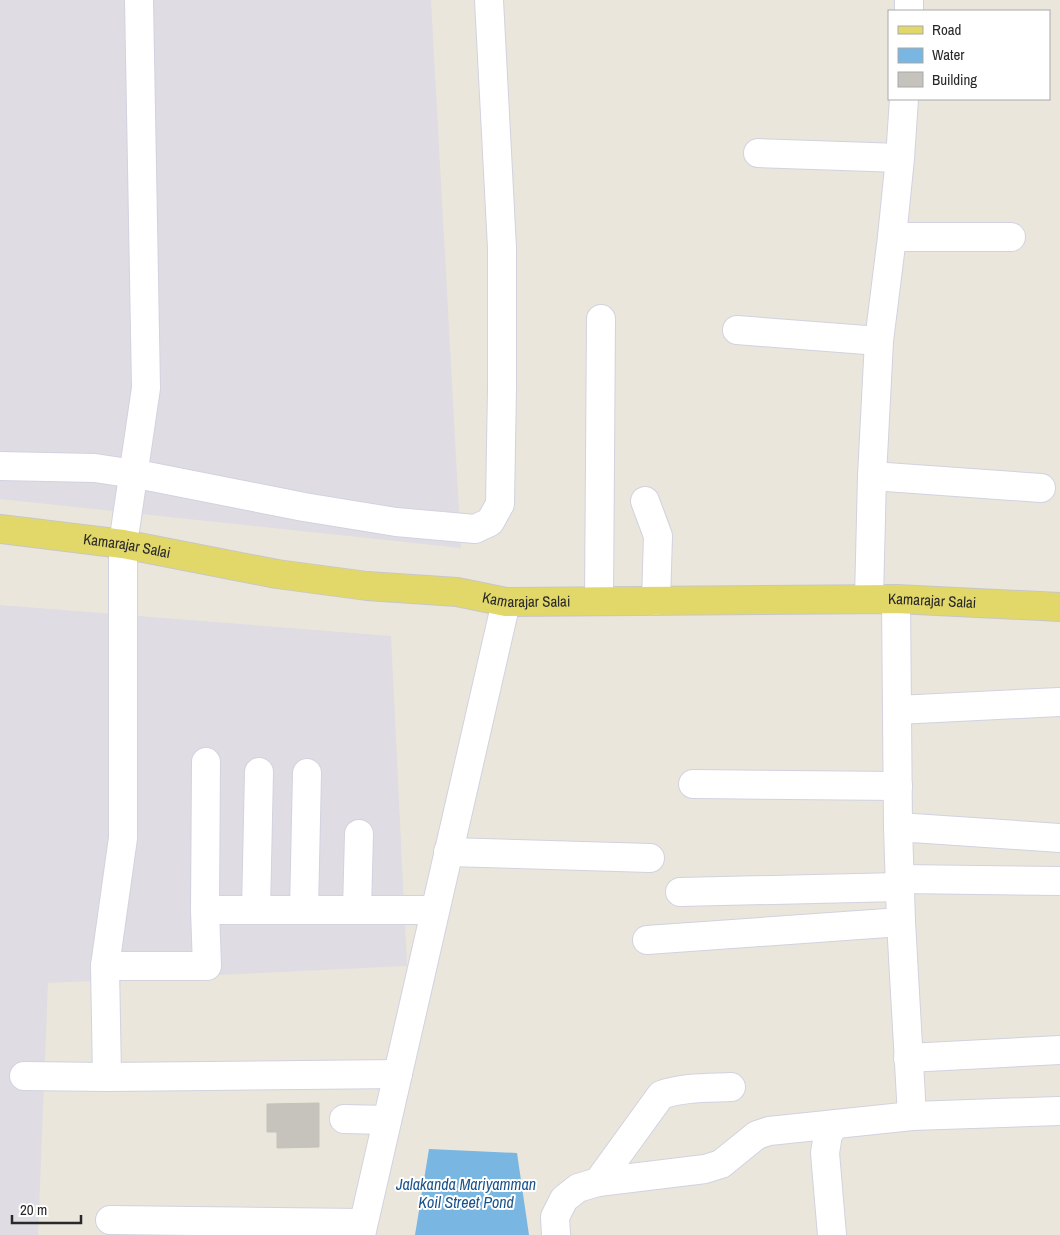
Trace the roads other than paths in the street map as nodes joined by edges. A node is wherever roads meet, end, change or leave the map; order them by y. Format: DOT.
graph roads {
  1 [pos="140,0"];
  2 [pos="489,0"];
  3 [pos="904,100"];
  4 [pos="758,153"];
  5 [pos="900,158"];
  6 [pos="892,237"];
  7 [pos="1011,237"];
  8 [pos="601,319"];
  9 [pos="736,330"];
  10 [pos="879,341"];
  11 [pos="0,466"];
  12 [pos="133,474"];
  13 [pos="872,476"];
  14 [pos="1041,488"];
  15 [pos="645,501"];
  16 [pos="0,529"];
  17 [pos="122,544"];
  18 [pos="870,599"];
  19 [pos="896,599"];
  20 [pos="599,601"];
  21 [pos="656,601"];
  22 [pos="506,602"];
  23 [pos="1060,607"];
  24 [pos="1059,702"];
  25 [pos="897,710"];
  26 [pos="206,762"];
  27 [pos="259,772"];
  28 [pos="307,773"];
  29 [pos="693,784"];
  30 [pos="898,786"];
  31 [pos="898,828"];
  32 [pos="359,834"];
  33 [pos="1060,838"];
  34 [pos="448,852"];
  35 [pos="650,858"];
  36 [pos="1060,881"];
  37 [pos="900,883"];
  38 [pos="680,892"];
  39 [pos="205,910"];
  40 [pos="256,910"];
  41 [pos="304,910"];
  42 [pos="356,910"];
  43 [pos="435,910"];
  44 [pos="901,922"];
  45 [pos="647,940"];
  46 [pos="105,966"];
  47 [pos="1060,1050"];
  48 [pos="908,1058"];
  49 [pos="398,1074"];
  50 [pos="24,1076"];
  51 [pos="107,1077"];
  52 [pos="731,1087"];
  53 [pos="1058,1110"];
  54 [pos="912,1116"];
  55 [pos="344,1119"];
  56 [pos="387,1120"];
  57 [pos="836,1124"];
  58 [pos="598,1182"];
  59 [pos="110,1220"];
  60 [pos="362,1229"];
  61 [pos="556,1235"];
  62 [pos="832,1235"];
  1 -- 12 [label="street"];
  2 -- 12 [label="street"];
  3 -- 5 [label="street"];
  4 -- 5 [label="street"];
  5 -- 6 [label="street"];
  6 -- 7 [label="street"];
  6 -- 10 [label="street"];
  8 -- 20 [label="street"];
  9 -- 10 [label="street"];
  10 -- 13 [label="street"];
  11 -- 12 [label="street"];
  12 -- 17 [label="street"];
  13 -- 14 [label="street"];
  13 -- 18 [label="street"];
  15 -- 21 [label="street"];
  16 -- 17 [label="main road, Kamarajar Salai"];
  17 -- 22 [label="main road, Kamarajar Salai"];
  17 -- 46 [label="street"];
  18 -- 19 [label="main road, Kamarajar Salai"];
  18 -- 21 [label="main road, Kamarajar Salai"];
  19 -- 23 [label="main road, Kamarajar Salai"];
  19 -- 25 [label="street"];
  20 -- 21 [label="main road, Kamarajar Salai"];
  20 -- 22 [label="main road, Kamarajar Salai"];
  22 -- 34 [label="street"];
  24 -- 25 [label="street"];
  25 -- 30 [label="street"];
  26 -- 39 [label="street"];
  27 -- 40 [label="street"];
  28 -- 41 [label="street"];
  29 -- 30 [label="street"];
  30 -- 31 [label="street"];
  31 -- 33 [label="street"];
  31 -- 37 [label="street"];
  32 -- 42 [label="street"];
  34 -- 35 [label="street"];
  34 -- 43 [label="street"];
  36 -- 37 [label="street"];
  37 -- 38 [label="street"];
  37 -- 44 [label="street"];
  39 -- 40 [label="street"];
  39 -- 46 [label="street"];
  40 -- 41 [label="street"];
  41 -- 42 [label="street"];
  42 -- 43 [label="street"];
  43 -- 49 [label="street"];
  44 -- 45 [label="street"];
  44 -- 48 [label="street"];
  46 -- 51 [label="street"];
  47 -- 48 [label="street"];
  48 -- 54 [label="street"];
  49 -- 51 [label="street"];
  49 -- 56 [label="street"];
  50 -- 51 [label="street"];
  52 -- 58 [label="street"];
  53 -- 54 [label="street"];
  54 -- 57 [label="street"];
  55 -- 56 [label="street"];
  56 -- 60 [label="street"];
  57 -- 58 [label="street"];
  57 -- 62 [label="street"];
  58 -- 61 [label="street"];
  59 -- 60 [label="street"];
}
